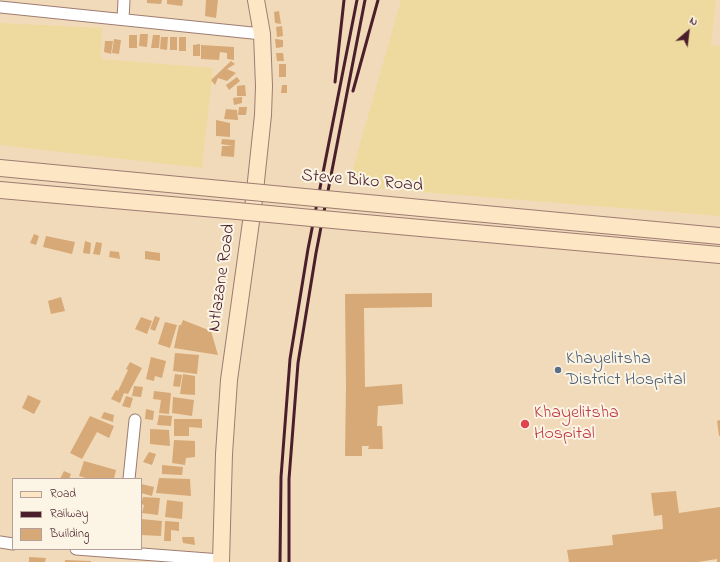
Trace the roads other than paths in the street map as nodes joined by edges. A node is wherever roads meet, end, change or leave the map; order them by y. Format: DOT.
graph roads {
  1 [pos="124,0"];
  2 [pos="256,0"];
  3 [pos="0,7"];
  4 [pos="123,19"];
  5 [pos="262,34"];
  6 [pos="0,168"];
  7 [pos="0,190"];
  8 [pos="720,236"];
  9 [pos="720,255"];
  10 [pos="135,420"];
  11 [pos="129,478"];
  12 [pos="0,542"];
  13 [pos="12,544"];
  14 [pos="84,550"];
  15 [pos="123,555"];
  16 [pos="221,561"];
  1 -- 4 [label="street"];
  2 -- 5 [label="street, Ntlazane Road"];
  3 -- 4 [label="street"];
  4 -- 5 [label="street"];
  5 -- 16 [label="street, Ntlazane Road"];
  6 -- 8 [label="street, Steve Biko Road, bridge"];
  7 -- 9 [label="street, bridge"];
  10 -- 11 [label="street"];
  12 -- 13 [label="street"];
  14 -- 15 [label="street"];
  15 -- 16 [label="street"];
}
